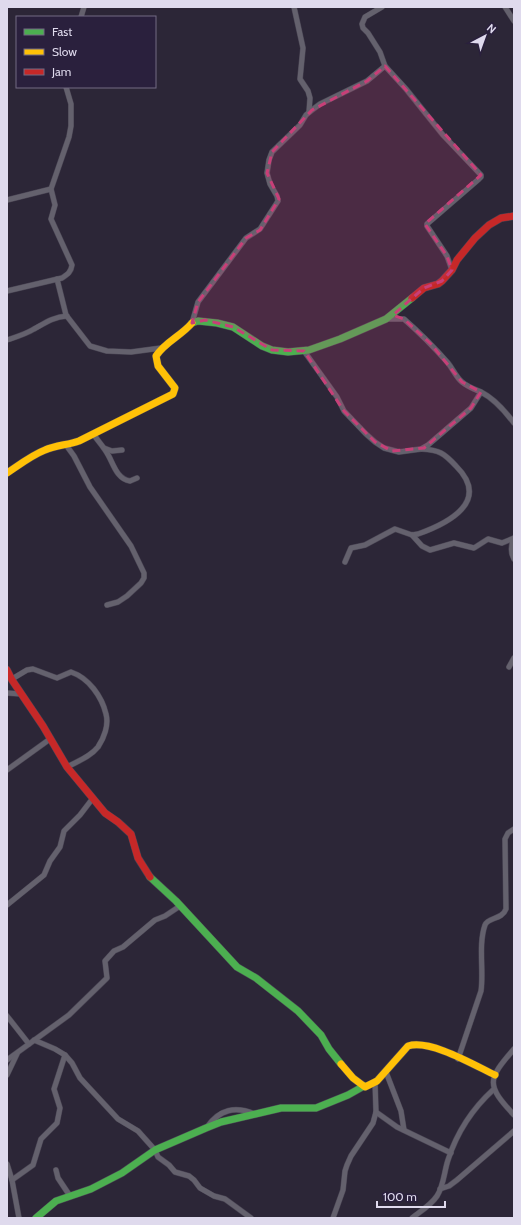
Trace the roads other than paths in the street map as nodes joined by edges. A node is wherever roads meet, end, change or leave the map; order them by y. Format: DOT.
graph roads {
  1 [pos="294,7"];
  2 [pos="382,7"];
  3 [pos="505,7"];
  4 [pos="514,21"];
  5 [pos="385,66"];
  6 [pos="66,88"];
  7 [pos="309,112"];
  8 [pos="51,189"];
  9 [pos="7,200"];
  10 [pos="514,216"];
  11 [pos="452,270"];
  12 [pos="57,279"];
  13 [pos="7,291"];
  14 [pos="67,316"];
  15 [pos="386,319"];
  16 [pos="192,323"];
  17 [pos="7,340"];
  18 [pos="161,348"];
  19 [pos="304,351"];
  20 [pos="481,392"];
  21 [pos="514,423"];
  22 [pos="94,435"];
  23 [pos="66,445"];
  24 [pos="104,448"];
  25 [pos="421,449"];
  26 [pos="122,450"];
  27 [pos="7,473"];
  28 [pos="137,478"];
  29 [pos="412,535"];
  30 [pos="514,538"];
  31 [pos="514,559"];
  32 [pos="345,562"];
  33 [pos="108,605"];
  34 [pos="514,658"];
  35 [pos="509,667"];
  36 [pos="9,675"];
  37 [pos="7,693"];
  38 [pos="21,694"];
  39 [pos="50,739"];
  40 [pos="67,767"];
  41 [pos="7,770"];
  42 [pos="94,798"];
  43 [pos="514,829"];
  44 [pos="7,906"];
  45 [pos="180,906"];
  46 [pos="7,1016"];
  47 [pos="34,1040"];
  48 [pos="29,1044"];
  49 [pos="514,1049"];
  50 [pos="17,1053"];
  51 [pos="65,1055"];
  52 [pos="458,1058"];
  53 [pos="7,1060"];
  54 [pos="386,1072"];
  55 [pos="495,1075"];
  56 [pos="7,1076"];
  57 [pos="375,1082"];
  58 [pos="364,1086"];
  59 [pos="494,1089"];
  60 [pos="376,1112"];
  61 [pos="514,1115"];
  62 [pos="404,1130"];
  63 [pos="514,1131"];
  64 [pos="155,1150"];
  65 [pos="451,1153"];
  66 [pos="7,1164"];
  67 [pos="56,1170"];
  68 [pos="12,1180"];
  69 [pos="440,1190"];
  70 [pos="70,1196"];
  71 [pos="19,1218"];
  72 [pos="36,1218"];
  73 [pos="251,1218"];
  74 [pos="333,1218"];
  75 [pos="412,1218"];
  1 -- 7 [label="street"];
  2 -- 5 [label="street"];
  3 -- 4 [label="street"];
  5 -- 7 [label="street"];
  5 -- 11 [label="street"];
  6 -- 8 [label="street"];
  7 -- 16 [label="street"];
  8 -- 9 [label="street"];
  8 -- 12 [label="street"];
  10 -- 11 [label="street"];
  11 -- 15 [label="street"];
  12 -- 13 [label="street"];
  12 -- 14 [label="street"];
  14 -- 17 [label="street"];
  14 -- 18 [label="street"];
  15 -- 19 [label="street"];
  15 -- 20 [label="street"];
  16 -- 18 [label="street"];
  16 -- 19 [label="street"];
  18 -- 22 [label="street"];
  19 -- 25 [label="street"];
  20 -- 21 [label="street"];
  20 -- 25 [label="street"];
  22 -- 23 [label="street"];
  22 -- 24 [label="street"];
  23 -- 27 [label="street"];
  23 -- 33 [label="street"];
  24 -- 26 [label="street"];
  24 -- 28 [label="street"];
  25 -- 29 [label="street"];
  29 -- 30 [label="street"];
  29 -- 32 [label="street"];
  30 -- 31 [label="street"];
  34 -- 35 [label="street"];
  36 -- 38 [label="street"];
  36 -- 40 [label="street"];
  37 -- 38 [label="street"];
  38 -- 39 [label="street"];
  39 -- 40 [label="street"];
  39 -- 41 [label="street"];
  40 -- 42 [label="street"];
  42 -- 44 [label="street"];
  42 -- 45 [label="street"];
  43 -- 52 [label="street"];
  45 -- 47 [label="street"];
  45 -- 58 [label="street"];
  46 -- 48 [label="street"];
  47 -- 48 [label="street"];
  47 -- 51 [label="street"];
  48 -- 50 [label="street"];
  49 -- 55 [label="street"];
  50 -- 53 [label="street"];
  50 -- 56 [label="street"];
  51 -- 64 [label="street"];
  51 -- 68 [label="street"];
  52 -- 54 [label="street"];
  52 -- 55 [label="street"];
  54 -- 57 [label="street"];
  54 -- 62 [label="street"];
  55 -- 59 [label="street"];
  57 -- 58 [label="street"];
  57 -- 60 [label="street"];
  58 -- 64 [label="street"];
  59 -- 61 [label="street"];
  59 -- 65 [label="street"];
  60 -- 62 [label="street"];
  60 -- 74 [label="street"];
  62 -- 65 [label="street"];
  63 -- 69 [label="street"];
  64 -- 70 [label="street"];
  64 -- 73 [label="street"];
  65 -- 69 [label="street"];
  66 -- 68 [label="street"];
  67 -- 70 [label="street"];
  68 -- 71 [label="street"];
  69 -- 75 [label="street"];
  70 -- 72 [label="street"];
}
